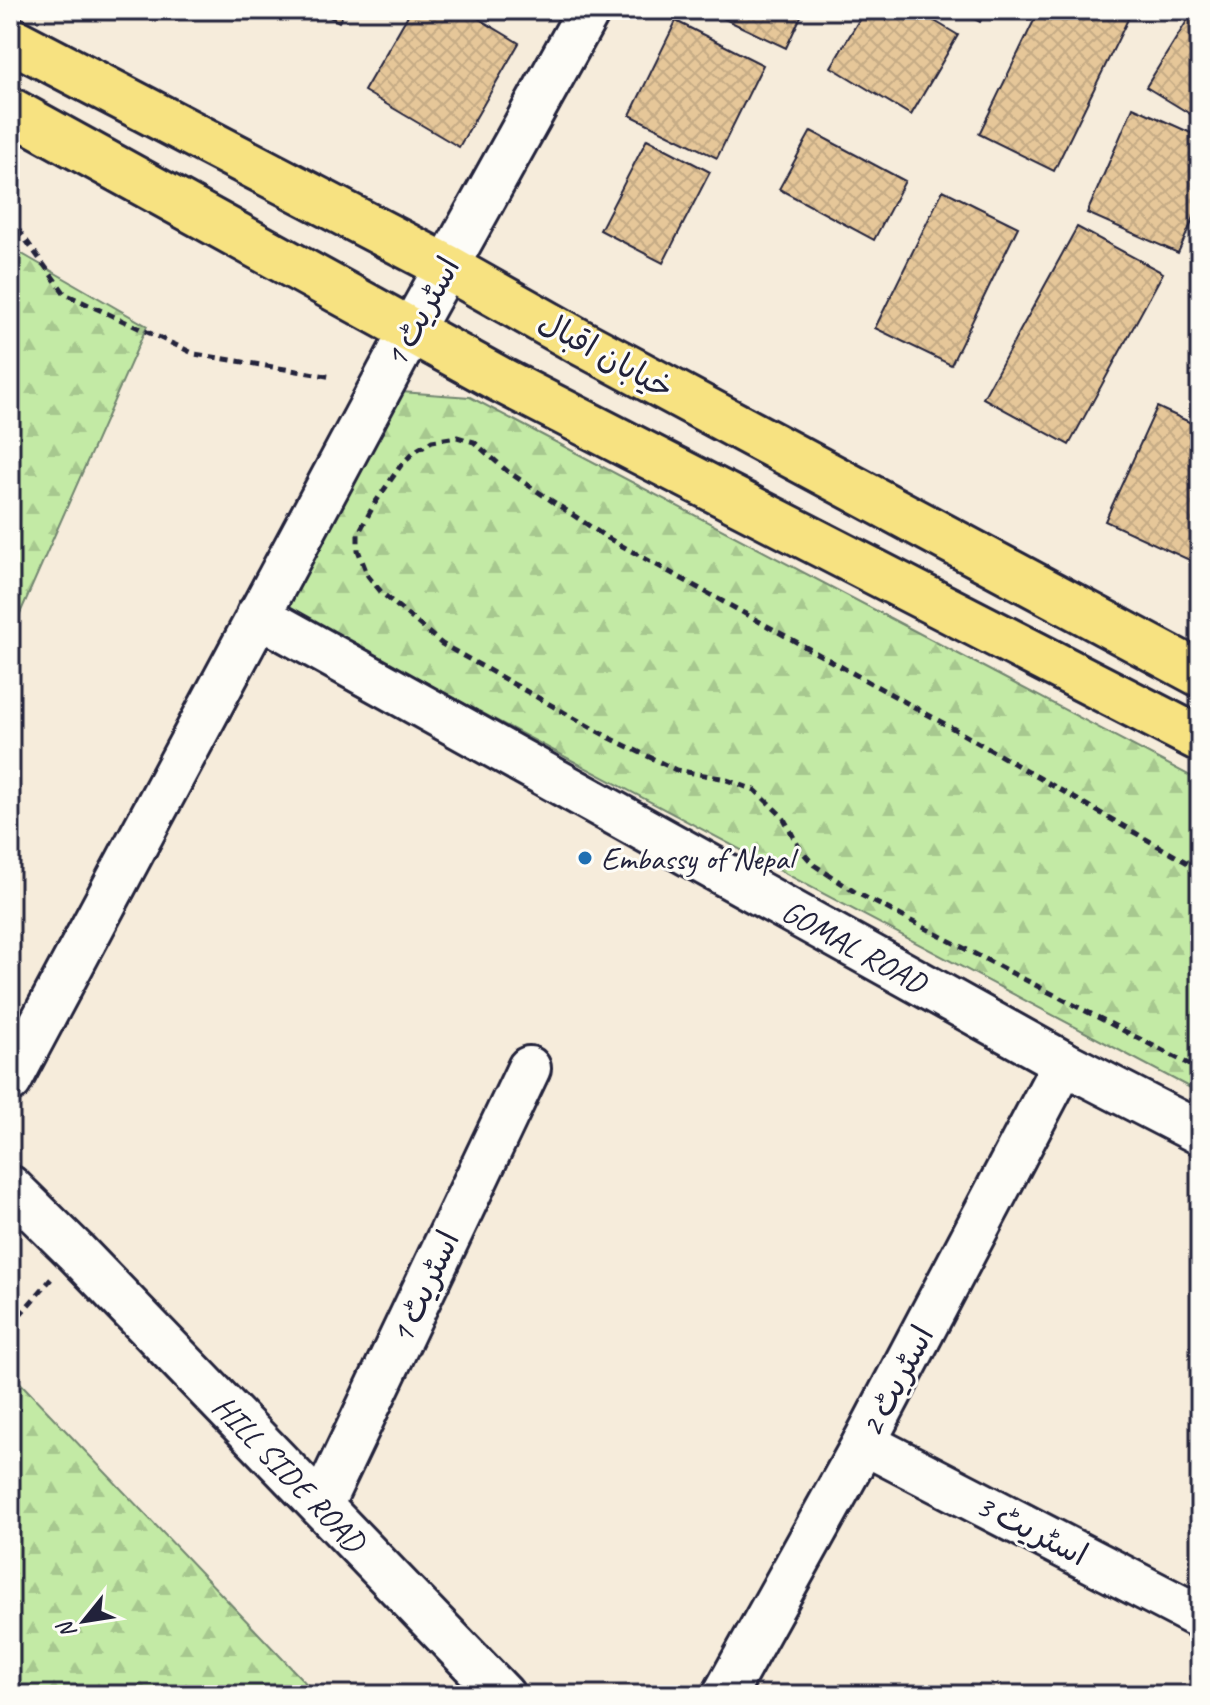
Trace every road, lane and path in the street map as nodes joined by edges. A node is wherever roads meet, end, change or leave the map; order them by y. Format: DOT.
graph roads {
  1 [pos="589,10"];
  2 [pos="10,39"];
  3 [pos="10,110"];
  4 [pos="10,218"];
  5 [pos="447,267"];
  6 [pos="412,329"];
  7 [pos="333,377"];
  8 [pos="258,615"];
  9 [pos="1200,674"];
  10 [pos="1200,739"];
  11 [pos="1200,870"];
  12 [pos="1064,1063"];
  13 [pos="529,1068"];
  14 [pos="1200,1070"];
  15 [pos="10,1081"];
  16 [pos="1200,1133"];
  17 [pos="10,1187"];
  18 [pos="75,1251"];
  19 [pos="10,1326"];
  20 [pos="864,1443"];
  21 [pos="321,1506"];
  22 [pos="1200,1617"];
  23 [pos="503,1695"];
  24 [pos="724,1695"];
  1 -- 5 [label="street, اسٹریٹ 1"];
  2 -- 5 [label="main road, خیابان اقبال"];
  3 -- 6 [label="main road"];
  4 -- 7 [label="path"];
  5 -- 6 [label="street, اسٹریٹ 1"];
  5 -- 9 [label="main road, خیابان اقبال"];
  6 -- 8 [label="street, اسٹریٹ 1"];
  6 -- 10 [label="main road"];
  8 -- 12 [label="street, GOMAL ROAD"];
  8 -- 15 [label="street, اسٹریٹ 1"];
  11 -- 14 [label="path"];
  12 -- 16 [label="street, GOMAL ROAD"];
  12 -- 20 [label="street, اسٹریٹ 2"];
  13 -- 21 [label="street, اسٹریٹ 1"];
  17 -- 18 [label="street, HILL SIDE ROAD"];
  18 -- 19 [label="path"];
  18 -- 21 [label="street, HILL SIDE ROAD"];
  20 -- 22 [label="street, اسٹریٹ 3"];
  20 -- 24 [label="street, اسٹریٹ 2"];
  21 -- 23 [label="street, HILL SIDE ROAD"];
}
